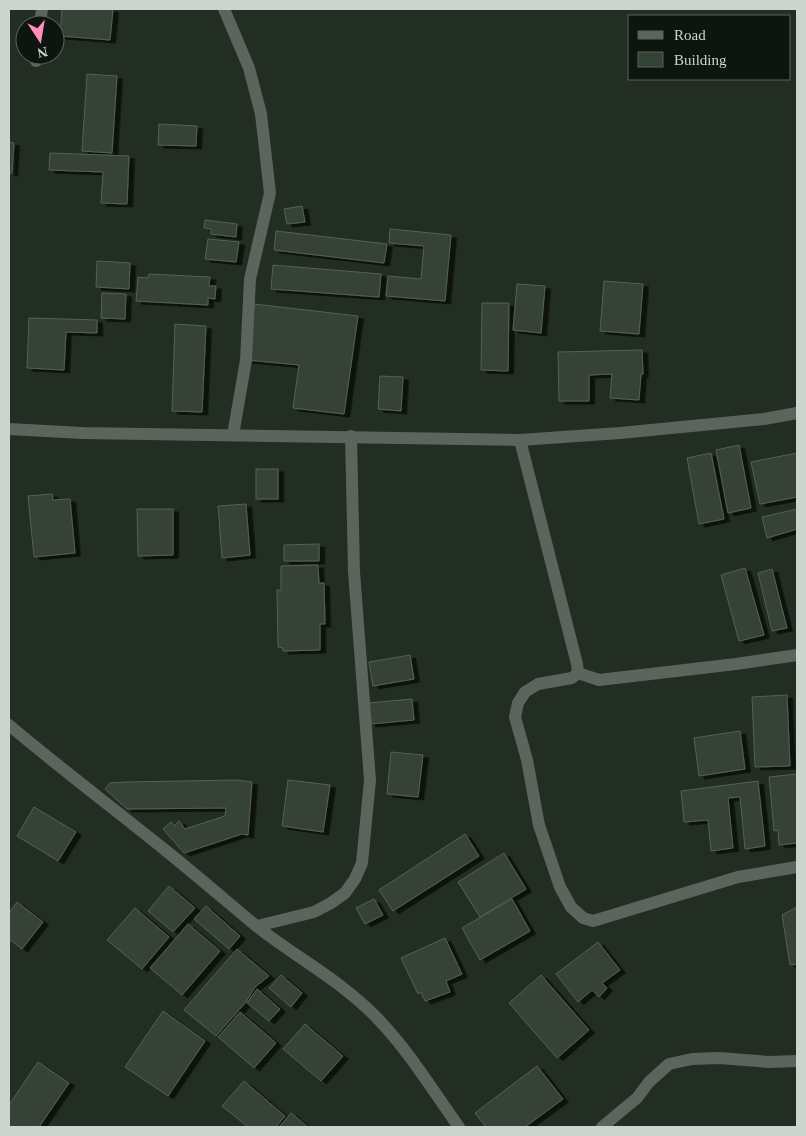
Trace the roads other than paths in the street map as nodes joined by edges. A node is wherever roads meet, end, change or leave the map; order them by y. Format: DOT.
graph roads {
  1 [pos="224,9"];
  2 [pos="797,413"];
  3 [pos="9,429"];
  4 [pos="233,435"];
  5 [pos="351,436"];
  6 [pos="520,440"];
  7 [pos="797,655"];
  8 [pos="578,673"];
  9 [pos="9,725"];
  10 [pos="797,867"];
  11 [pos="257,926"];
  12 [pos="797,1061"];
  13 [pos="459,1127"];
  14 [pos="602,1127"];
  1 -- 4 [label="street"];
  2 -- 6 [label="street"];
  3 -- 4 [label="street"];
  4 -- 5 [label="street"];
  5 -- 6 [label="street"];
  5 -- 11 [label="street"];
  6 -- 8 [label="street"];
  7 -- 8 [label="street"];
  8 -- 10 [label="street"];
  9 -- 11 [label="street"];
  11 -- 13 [label="street"];
  12 -- 14 [label="street"];
}
